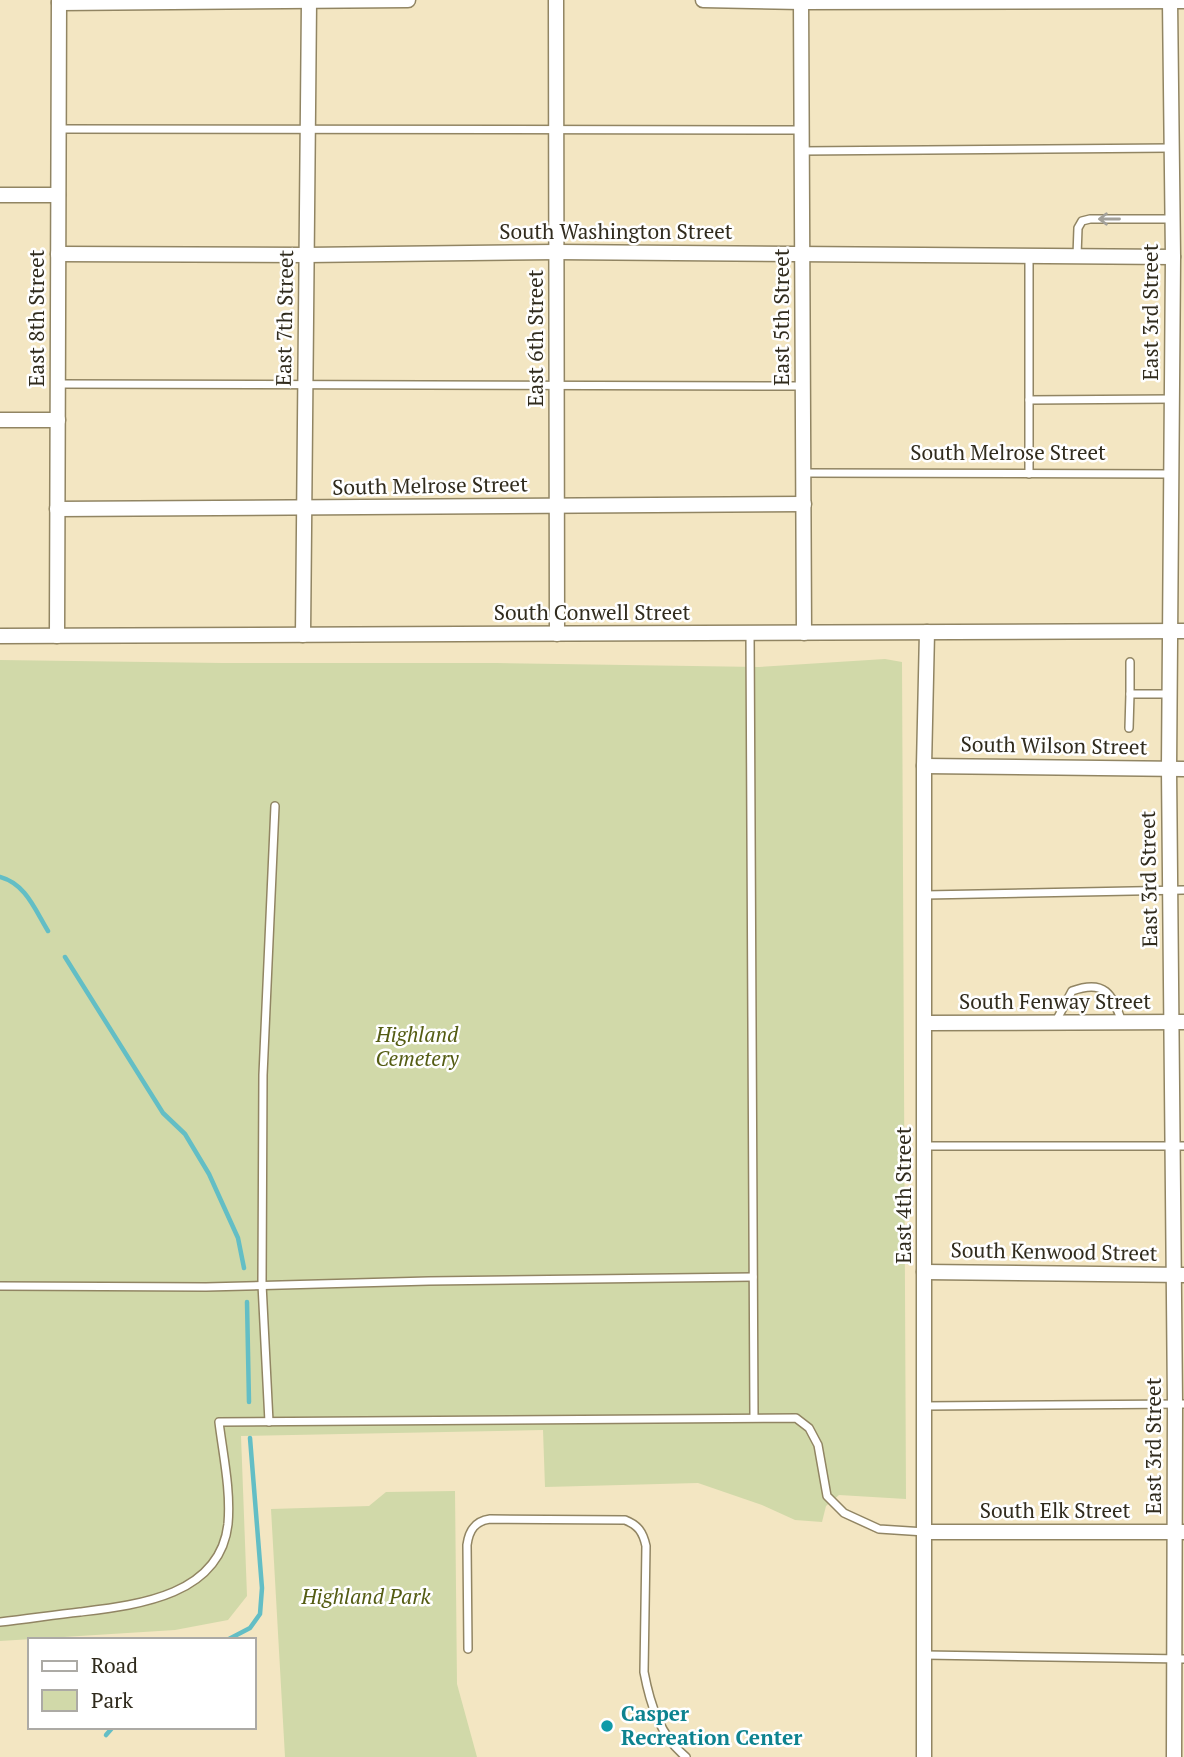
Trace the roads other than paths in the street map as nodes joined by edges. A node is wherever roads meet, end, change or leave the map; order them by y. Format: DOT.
graph roads {
  1 [pos="408,0"];
  2 [pos="556,0"];
  3 [pos="703,0"];
  4 [pos="801,1"];
  5 [pos="1170,1"];
  6 [pos="1184,1"];
  7 [pos="59,2"];
  8 [pos="309,2"];
  9 [pos="59,129"];
  10 [pos="308,129"];
  11 [pos="557,130"];
  12 [pos="802,130"];
  13 [pos="1172,148"];
  14 [pos="802,151"];
  15 [pos="0,195"];
  16 [pos="58,195"];
  17 [pos="1172,219"];
  18 [pos="557,251"];
  19 [pos="58,254"];
  20 [pos="802,254"];
  21 [pos="306,255"];
  22 [pos="1029,256"];
  23 [pos="1077,256"];
  24 [pos="1173,257"];
  25 [pos="58,384"];
  26 [pos="305,384"];
  27 [pos="557,385"];
  28 [pos="803,386"];
  29 [pos="1172,399"];
  30 [pos="1029,400"];
  31 [pos="0,419"];
  32 [pos="58,419"];
  33 [pos="804,473"];
  34 [pos="1029,474"];
  35 [pos="1171,474"];
  36 [pos="557,505"];
  37 [pos="804,505"];
  38 [pos="57,509"];
  39 [pos="304,509"];
  40 [pos="1177,631"];
  41 [pos="927,632"];
  42 [pos="750,633"];
  43 [pos="804,633"];
  44 [pos="557,634"];
  45 [pos="303,635"];
  46 [pos="0,636"];
  47 [pos="57,636"];
  48 [pos="1130,662"];
  49 [pos="1130,694"];
  50 [pos="1169,694"];
  51 [pos="1129,728"];
  52 [pos="924,766"];
  53 [pos="1169,769"];
  54 [pos="1184,769"];
  55 [pos="275,806"];
  56 [pos="1177,890"];
  57 [pos="925,895"];
  58 [pos="1178,1022"];
  59 [pos="925,1023"];
  60 [pos="1055,1023"];
  61 [pos="1122,1023"];
  62 [pos="925,1146"];
  63 [pos="1178,1146"];
  64 [pos="924,1272"];
  65 [pos="1179,1275"];
  66 [pos="753,1278"];
  67 [pos="262,1284"];
  68 [pos="0,1286"];
  69 [pos="1179,1404"];
  70 [pos="925,1406"];
  71 [pos="754,1418"];
  72 [pos="269,1422"];
  73 [pos="925,1532"];
  74 [pos="1180,1532"];
  75 [pos="0,1622"];
  76 [pos="468,1649"];
  77 [pos="925,1655"];
  78 [pos="1180,1659"];
  79 [pos="686,1757"];
  80 [pos="924,1757"];
  81 [pos="1174,1757"];
  1 -- 8 [label="street"];
  2 -- 11 [label="street, East 6th Street"];
  3 -- 4 [label="street"];
  4 -- 5 [label="street"];
  4 -- 12 [label="street, East 5th Street"];
  5 -- 6 [label="street"];
  5 -- 13 [label="street, East 3rd Street"];
  7 -- 8 [label="street"];
  7 -- 9 [label="street, East 8th Street"];
  8 -- 10 [label="street, East 7th Street"];
  9 -- 10 [label="lane"];
  9 -- 16 [label="street, East 8th Street"];
  10 -- 11 [label="lane"];
  10 -- 21 [label="street, East 7th Street"];
  11 -- 12 [label="lane"];
  11 -- 18 [label="street, East 6th Street"];
  12 -- 14 [label="street, East 5th Street"];
  13 -- 14 [label="lane"];
  13 -- 17 [label="street, East 3rd Street"];
  14 -- 20 [label="street, East 5th Street"];
  15 -- 16 [label="street"];
  16 -- 19 [label="street, East 8th Street"];
  17 -- 23 [label="lane, one-way"];
  17 -- 24 [label="street, East 3rd Street"];
  18 -- 20 [label="street, South Washington Street"];
  18 -- 21 [label="street, South Washington Street"];
  18 -- 27 [label="street, East 6th Street"];
  19 -- 21 [label="street, South Washington Street"];
  19 -- 25 [label="street, East 8th Street"];
  20 -- 22 [label="street, South Washington Street"];
  20 -- 28 [label="street, East 5th Street"];
  21 -- 26 [label="street, East 7th Street"];
  22 -- 23 [label="street, South Washington Street"];
  22 -- 30 [label="lane"];
  23 -- 24 [label="street, South Washington Street"];
  24 -- 29 [label="street, East 3rd Street"];
  25 -- 26 [label="lane"];
  25 -- 32 [label="street, East 8th Street"];
  26 -- 27 [label="lane"];
  26 -- 39 [label="street, East 7th Street"];
  27 -- 28 [label="lane"];
  27 -- 36 [label="street, East 6th Street"];
  28 -- 33 [label="street, East 5th Street"];
  29 -- 30 [label="lane"];
  29 -- 35 [label="street, East 3rd Street"];
  30 -- 34 [label="lane"];
  31 -- 32 [label="street"];
  32 -- 38 [label="street, East 8th Street"];
  33 -- 34 [label="lane, South Melrose Street"];
  33 -- 37 [label="street, East 5th Street"];
  34 -- 35 [label="lane, South Melrose Street"];
  35 -- 40 [label="street, East 3rd Street"];
  36 -- 37 [label="street, South Melrose Street"];
  36 -- 39 [label="street, South Melrose Street"];
  36 -- 44 [label="street, East 6th Street"];
  37 -- 43 [label="street, East 5th Street"];
  38 -- 39 [label="street, South Melrose Street"];
  38 -- 47 [label="street, East 8th Street"];
  39 -- 45 [label="street, East 7th Street"];
  40 -- 41 [label="street, South Conwell Street"];
  40 -- 50 [label="street, East 3rd Street"];
  41 -- 43 [label="street, South Conwell Street"];
  41 -- 52 [label="street, East 4th Street"];
  42 -- 43 [label="street, South Conwell Street"];
  42 -- 44 [label="street, South Conwell Street"];
  42 -- 66 [label="lane"];
  44 -- 45 [label="street, South Conwell Street"];
  45 -- 47 [label="street, South Conwell Street"];
  46 -- 47 [label="street, South Conwell Street"];
  48 -- 49 [label="lane"];
  49 -- 50 [label="lane"];
  49 -- 51 [label="lane"];
  50 -- 53 [label="street, East 3rd Street"];
  52 -- 53 [label="street, South Wilson Street"];
  52 -- 57 [label="street, East 4th Street"];
  53 -- 54 [label="street, South Wilson Street"];
  53 -- 56 [label="street, East 3rd Street"];
  55 -- 67 [label="lane"];
  56 -- 57 [label="lane"];
  56 -- 58 [label="street, East 3rd Street"];
  57 -- 59 [label="street, East 4th Street"];
  58 -- 61 [label="street, South Fenway Street"];
  58 -- 63 [label="street, East 3rd Street"];
  59 -- 60 [label="street, South Fenway Street"];
  59 -- 62 [label="street, East 4th Street"];
  60 -- 61 [label="street, South Fenway Street"];
  60 -- 61 [label="lane"];
  62 -- 63 [label="lane"];
  62 -- 64 [label="street, East 4th Street"];
  63 -- 65 [label="street, East 3rd Street"];
  64 -- 65 [label="street, South Kenwood Street"];
  64 -- 70 [label="street, East 4th Street"];
  65 -- 69 [label="street, East 3rd Street"];
  66 -- 67 [label="lane"];
  66 -- 71 [label="lane"];
  67 -- 68 [label="lane"];
  67 -- 72 [label="lane"];
  69 -- 70 [label="lane"];
  69 -- 74 [label="street, East 3rd Street"];
  70 -- 73 [label="street, East 4th Street"];
  71 -- 72 [label="lane"];
  71 -- 73 [label="lane"];
  72 -- 75 [label="lane"];
  73 -- 74 [label="street, South Elk Street"];
  73 -- 77 [label="street, East 4th Street"];
  74 -- 78 [label="street, East 3rd Street"];
  76 -- 79 [label="lane"];
  77 -- 78 [label="lane"];
  77 -- 80 [label="street, East 4th Street"];
  78 -- 81 [label="street, East 3rd Street"];
}
